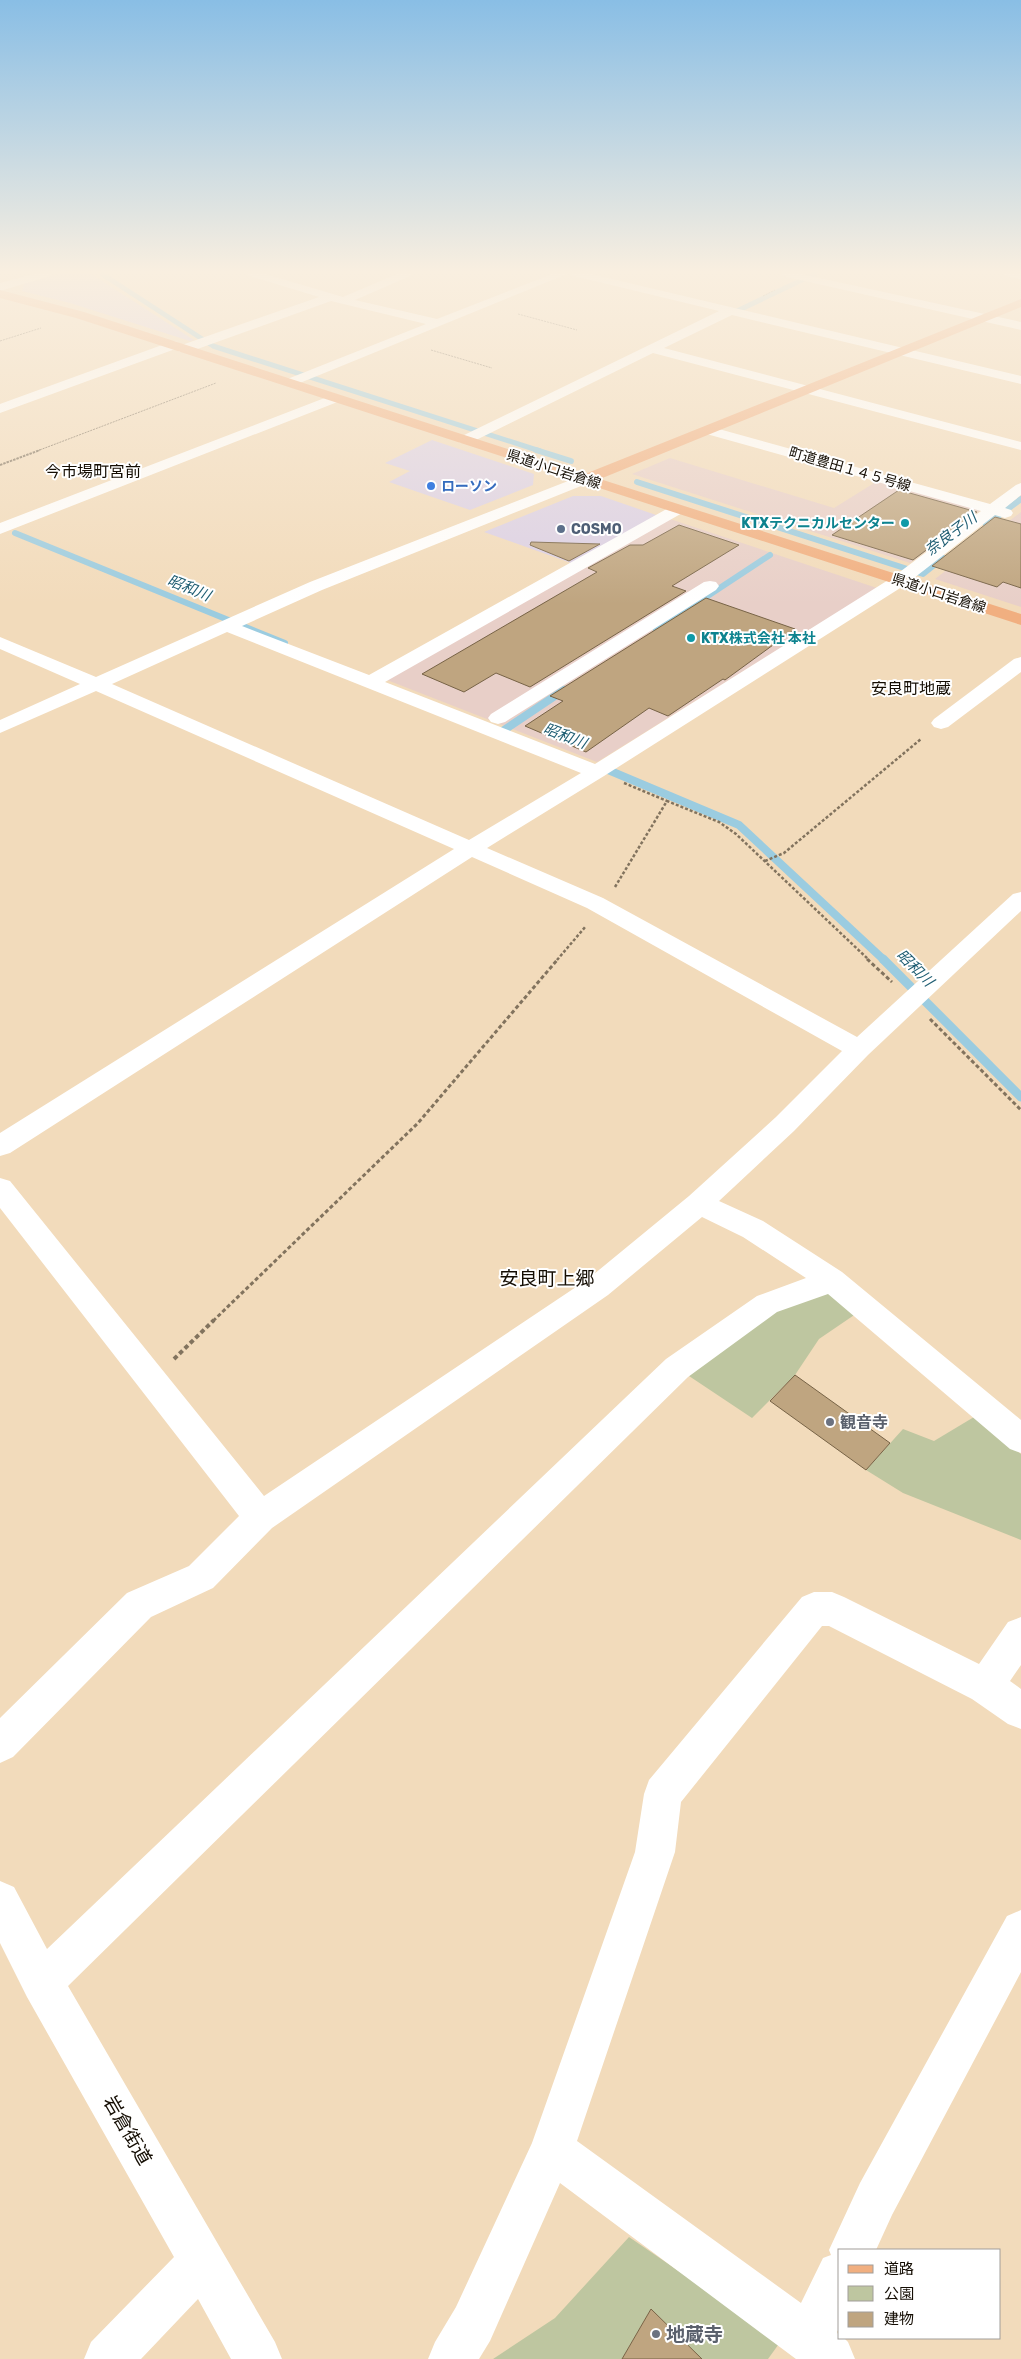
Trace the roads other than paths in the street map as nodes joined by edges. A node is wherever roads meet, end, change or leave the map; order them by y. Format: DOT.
graph roads {
  1 [pos="72,384"];
  2 [pos="293,384"];
  3 [pos="580,384"];
  4 [pos="789,384"];
  5 [pos="820,384"];
  6 [pos="808,389"];
  7 [pos="335,398"];
  8 [pos="0,409"];
  9 [pos="708,430"];
  10 [pos="466,440"];
  11 [pos="1021,446"];
  12 [pos="586,479"];
  13 [pos="1021,488"];
  14 [pos="678,509"];
  15 [pos="993,509"];
  16 [pos="1017,512"];
  17 [pos="997,527"];
  18 [pos="0,529"];
  19 [pos="934,575"];
  20 [pos="899,580"];
  21 [pos="710,586"];
  22 [pos="918,587"];
  23 [pos="1021,620"];
  24 [pos="234,623"];
  25 [pos="0,642"];
  26 [pos="1021,663"];
  27 [pos="376,679"];
  28 [pos="97,684"];
  29 [pos="498,718"];
  30 [pos="941,723"];
  31 [pos="0,727"];
  32 [pos="603,768"];
  33 [pos="472,848"];
  34 [pos="1018,905"];
  35 [pos="859,1049"];
  36 [pos="0,1146"];
  37 [pos="0,1188"];
  38 [pos="699,1203"];
  39 [pos="832,1280"];
  40 [pos="1021,1439"];
  41 [pos="260,1517"];
  42 [pos="1021,1634"];
  43 [pos="984,1686"];
  44 [pos="1021,1710"];
  45 [pos="0,1744"];
  46 [pos="0,1901"];
  47 [pos="1021,1930"];
  48 [pos="42,1982"];
  49 [pos="552,2150"];
  50 [pos="852,2249"];
  51 [pos="203,2260"];
  52 [pos="838,2282"];
  53 [pos="820,2349"];
  54 [pos="108,2359"];
  55 [pos="258,2359"];
  56 [pos="452,2359"];
  1 -- 8 [label="street"];
  2 -- 7 [label="main road, 県道小口岩倉線"];
  3 -- 10 [label="street"];
  4 -- 6 [label="street"];
  5 -- 6 [label="main road"];
  6 -- 9 [label="main road"];
  6 -- 11 [label="street"];
  7 -- 10 [label="main road, 県道小口岩倉線"];
  7 -- 18 [label="street"];
  9 -- 12 [label="main road"];
  9 -- 15 [label="street, 町道豊田１４５号線"];
  10 -- 12 [label="main road, 県道小口岩倉線"];
  12 -- 14 [label="main road, 県道小口岩倉線"];
  12 -- 24 [label="street"];
  13 -- 15 [label="street"];
  14 -- 20 [label="main road, 県道小口岩倉線"];
  14 -- 27 [label="street"];
  15 -- 16 [label="street, 町道豊田１４５号線"];
  15 -- 20 [label="street"];
  16 -- 17 [label="street"];
  19 -- 22 [label="street"];
  20 -- 22 [label="main road, 県道小口岩倉線"];
  20 -- 32 [label="street"];
  21 -- 29 [label="street"];
  22 -- 23 [label="main road, 県道小口岩倉線"];
  24 -- 27 [label="street"];
  24 -- 28 [label="street"];
  25 -- 28 [label="street"];
  26 -- 30 [label="street"];
  27 -- 32 [label="street"];
  28 -- 31 [label="street"];
  28 -- 33 [label="street"];
  32 -- 33 [label="street"];
  33 -- 35 [label="street"];
  33 -- 36 [label="street"];
  34 -- 35 [label="street"];
  35 -- 38 [label="street"];
  37 -- 41 [label="street"];
  38 -- 39 [label="street"];
  38 -- 41 [label="street"];
  39 -- 40 [label="street"];
  39 -- 48 [label="street"];
  41 -- 45 [label="street"];
  42 -- 43 [label="street"];
  43 -- 44 [label="street"];
  43 -- 49 [label="street"];
  46 -- 48 [label="street, 岩倉街道"];
  47 -- 50 [label="street"];
  48 -- 51 [label="street, 岩倉街道"];
  49 -- 53 [label="street"];
  49 -- 56 [label="street"];
  51 -- 54 [label="street"];
  51 -- 55 [label="street, 岩倉街道"];
  52 -- 53 [label="street"];
}
